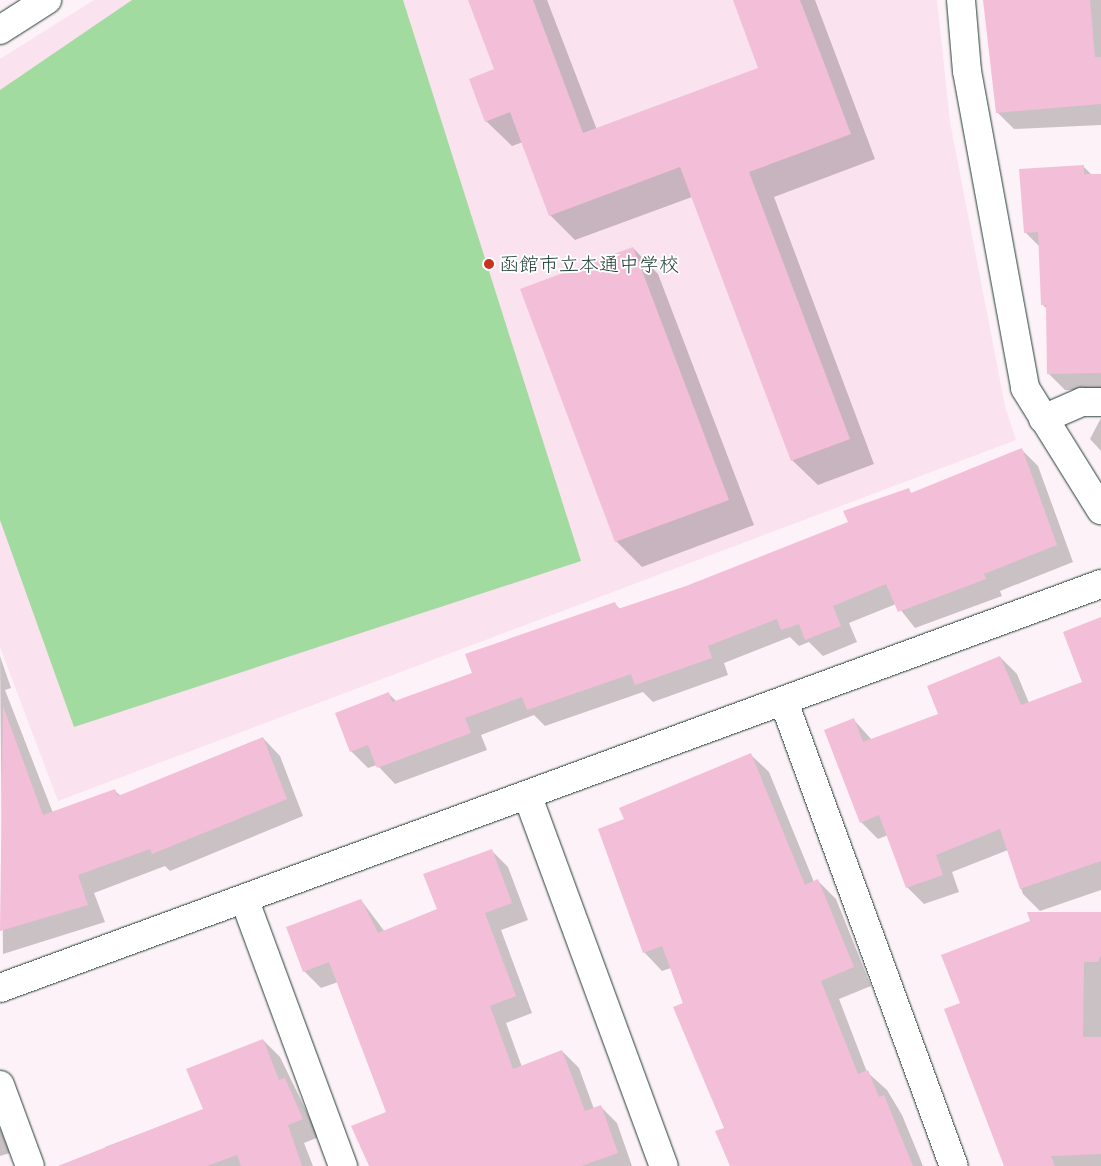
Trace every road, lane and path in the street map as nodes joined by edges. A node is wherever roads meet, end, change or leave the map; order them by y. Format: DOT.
graph roads {
  1 [pos="47,0"];
  2 [pos="961,0"];
  3 [pos="0,30"];
  4 [pos="1101,402"];
  5 [pos="1043,419"];
  6 [pos="1101,510"];
  7 [pos="1101,584"];
  8 [pos="784,702"];
  9 [pos="528,797"];
  10 [pos="245,901"];
  11 [pos="0,988"];
  12 [pos="0,1085"];
  13 [pos="30,1166"];
  14 [pos="343,1166"];
  15 [pos="664,1166"];
  16 [pos="954,1166"];
  1 -- 3 [label="street"];
  2 -- 5 [label="street"];
  4 -- 5 [label="street"];
  5 -- 6 [label="street"];
  7 -- 8 [label="street"];
  8 -- 9 [label="street"];
  8 -- 16 [label="street"];
  9 -- 10 [label="street"];
  9 -- 15 [label="street"];
  10 -- 11 [label="street"];
  10 -- 14 [label="street"];
  12 -- 13 [label="street"];
}
